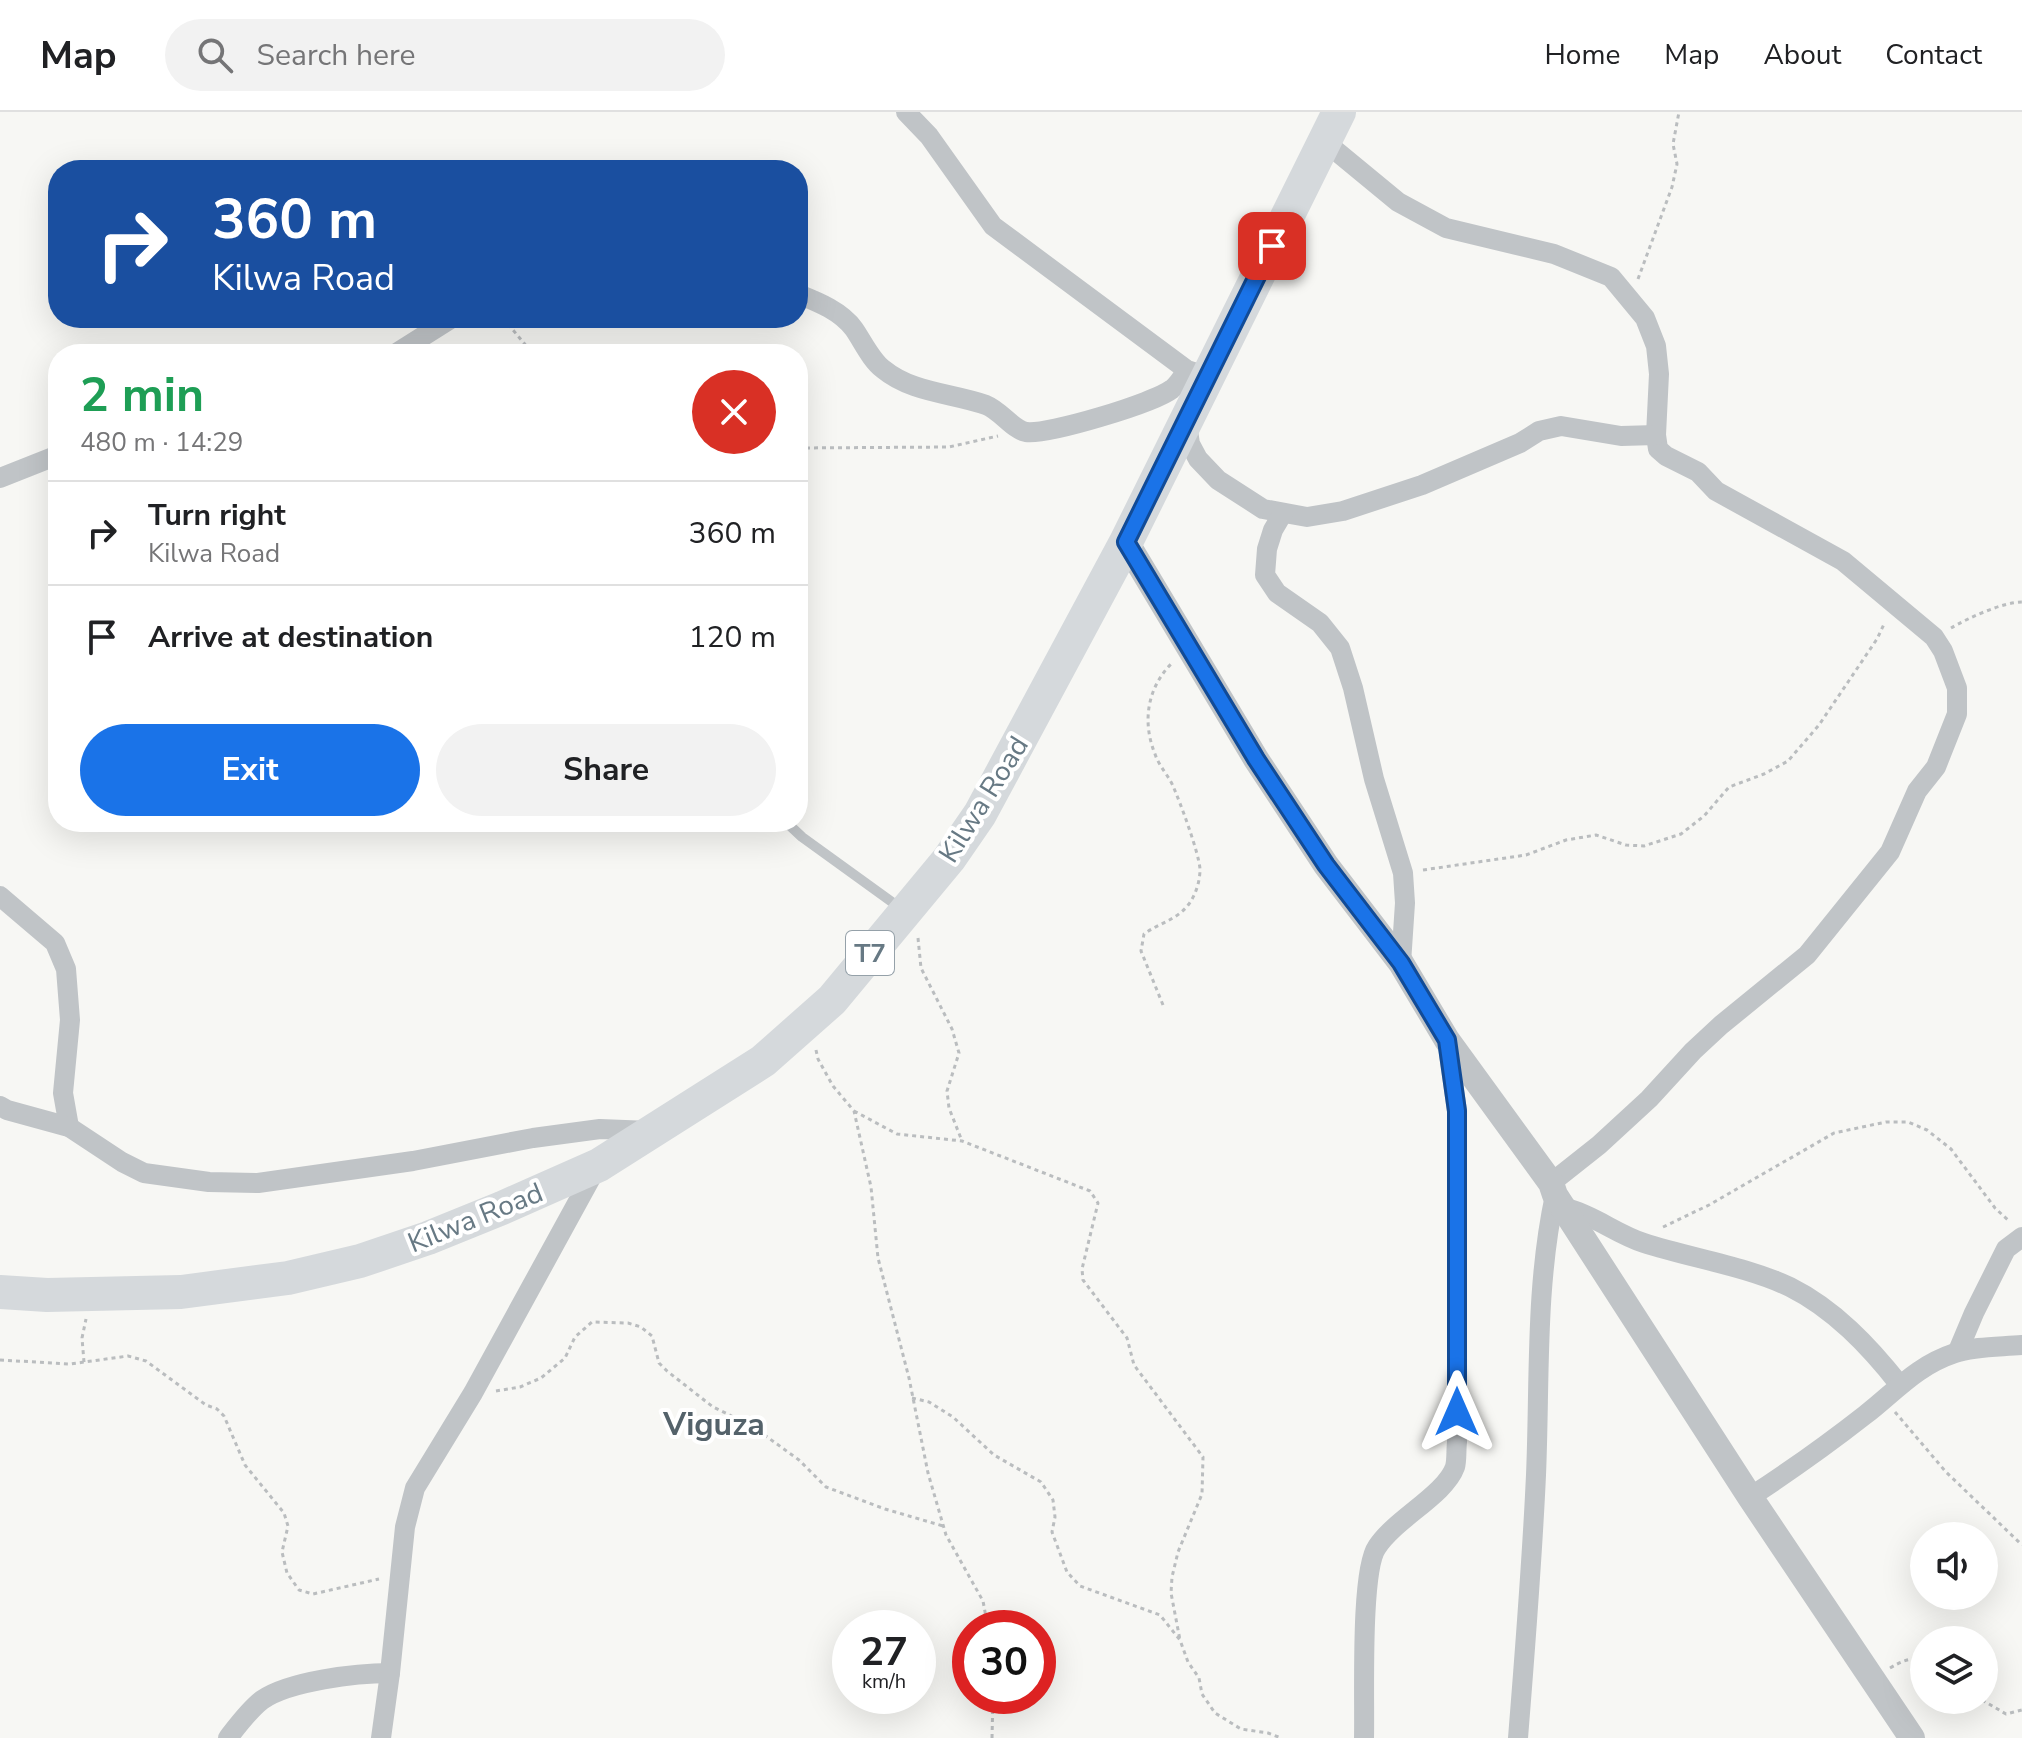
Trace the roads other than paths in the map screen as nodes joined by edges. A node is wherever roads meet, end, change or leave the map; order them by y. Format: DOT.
graph roads {
  1 [pos="906,112"];
  2 [pos="1332,127"];
  3 [pos="808,298"];
  4 [pos="436,328"];
  5 [pos="411,344"];
  6 [pos="1197,374"];
  7 [pos="1187,421"];
  8 [pos="1656,435"];
  9 [pos="48,459"];
  10 [pos="0,478"];
  11 [pos="1283,513"];
  12 [pos="1126,542"];
  13 [pos="797,832"];
  14 [pos="0,896"];
  15 [pos="905,911"];
  16 [pos="1401,963"];
  17 [pos="1447,1040"];
  18 [pos="0,1106"];
  19 [pos="69,1127"];
  20 [pos="656,1131"];
  21 [pos="599,1165"];
  22 [pos="1557,1195"];
  23 [pos="2017,1231"];
  24 [pos="0,1292"];
  25 [pos="2022,1345"];
  26 [pos="1958,1351"];
  27 [pos="1899,1384"];
  28 [pos="1750,1497"];
  29 [pos="390,1673"];
  30 [pos="228,1738"];
  31 [pos="381,1738"];
  32 [pos="1364,1738"];
  33 [pos="1518,1738"];
  34 [pos="1912,1738"];
  1 -- 6 [label="street"];
  2 -- 6 [label="highway, Kilwa Road / T7"];
  2 -- 8 [label="street"];
  3 -- 6 [label="street"];
  4 -- 5 [label="street"];
  6 -- 7 [label="highway, Kilwa Road / T7"];
  7 -- 11 [label="street"];
  7 -- 12 [label="highway, Kilwa Road / T7"];
  8 -- 11 [label="street"];
  8 -- 22 [label="street"];
  9 -- 10 [label="street"];
  11 -- 16 [label="street"];
  12 -- 15 [label="highway, Kilwa Road / T7"];
  12 -- 16 [label="street"];
  13 -- 15 [label="lane"];
  14 -- 19 [label="street"];
  15 -- 20 [label="highway, Kilwa Road / T7"];
  16 -- 17 [label="street"];
  17 -- 22 [label="street"];
  17 -- 32 [label="street"];
  18 -- 19 [label="street"];
  19 -- 20 [label="street"];
  20 -- 21 [label="highway, Kilwa Road / T7"];
  21 -- 24 [label="highway, Kilwa Road / T7"];
  21 -- 29 [label="street"];
  22 -- 27 [label="street"];
  22 -- 28 [label="street"];
  22 -- 33 [label="street"];
  23 -- 26 [label="street"];
  25 -- 26 [label="street"];
  26 -- 27 [label="street"];
  27 -- 28 [label="street"];
  28 -- 34 [label="street"];
  29 -- 30 [label="street"];
  29 -- 31 [label="street"];
}
